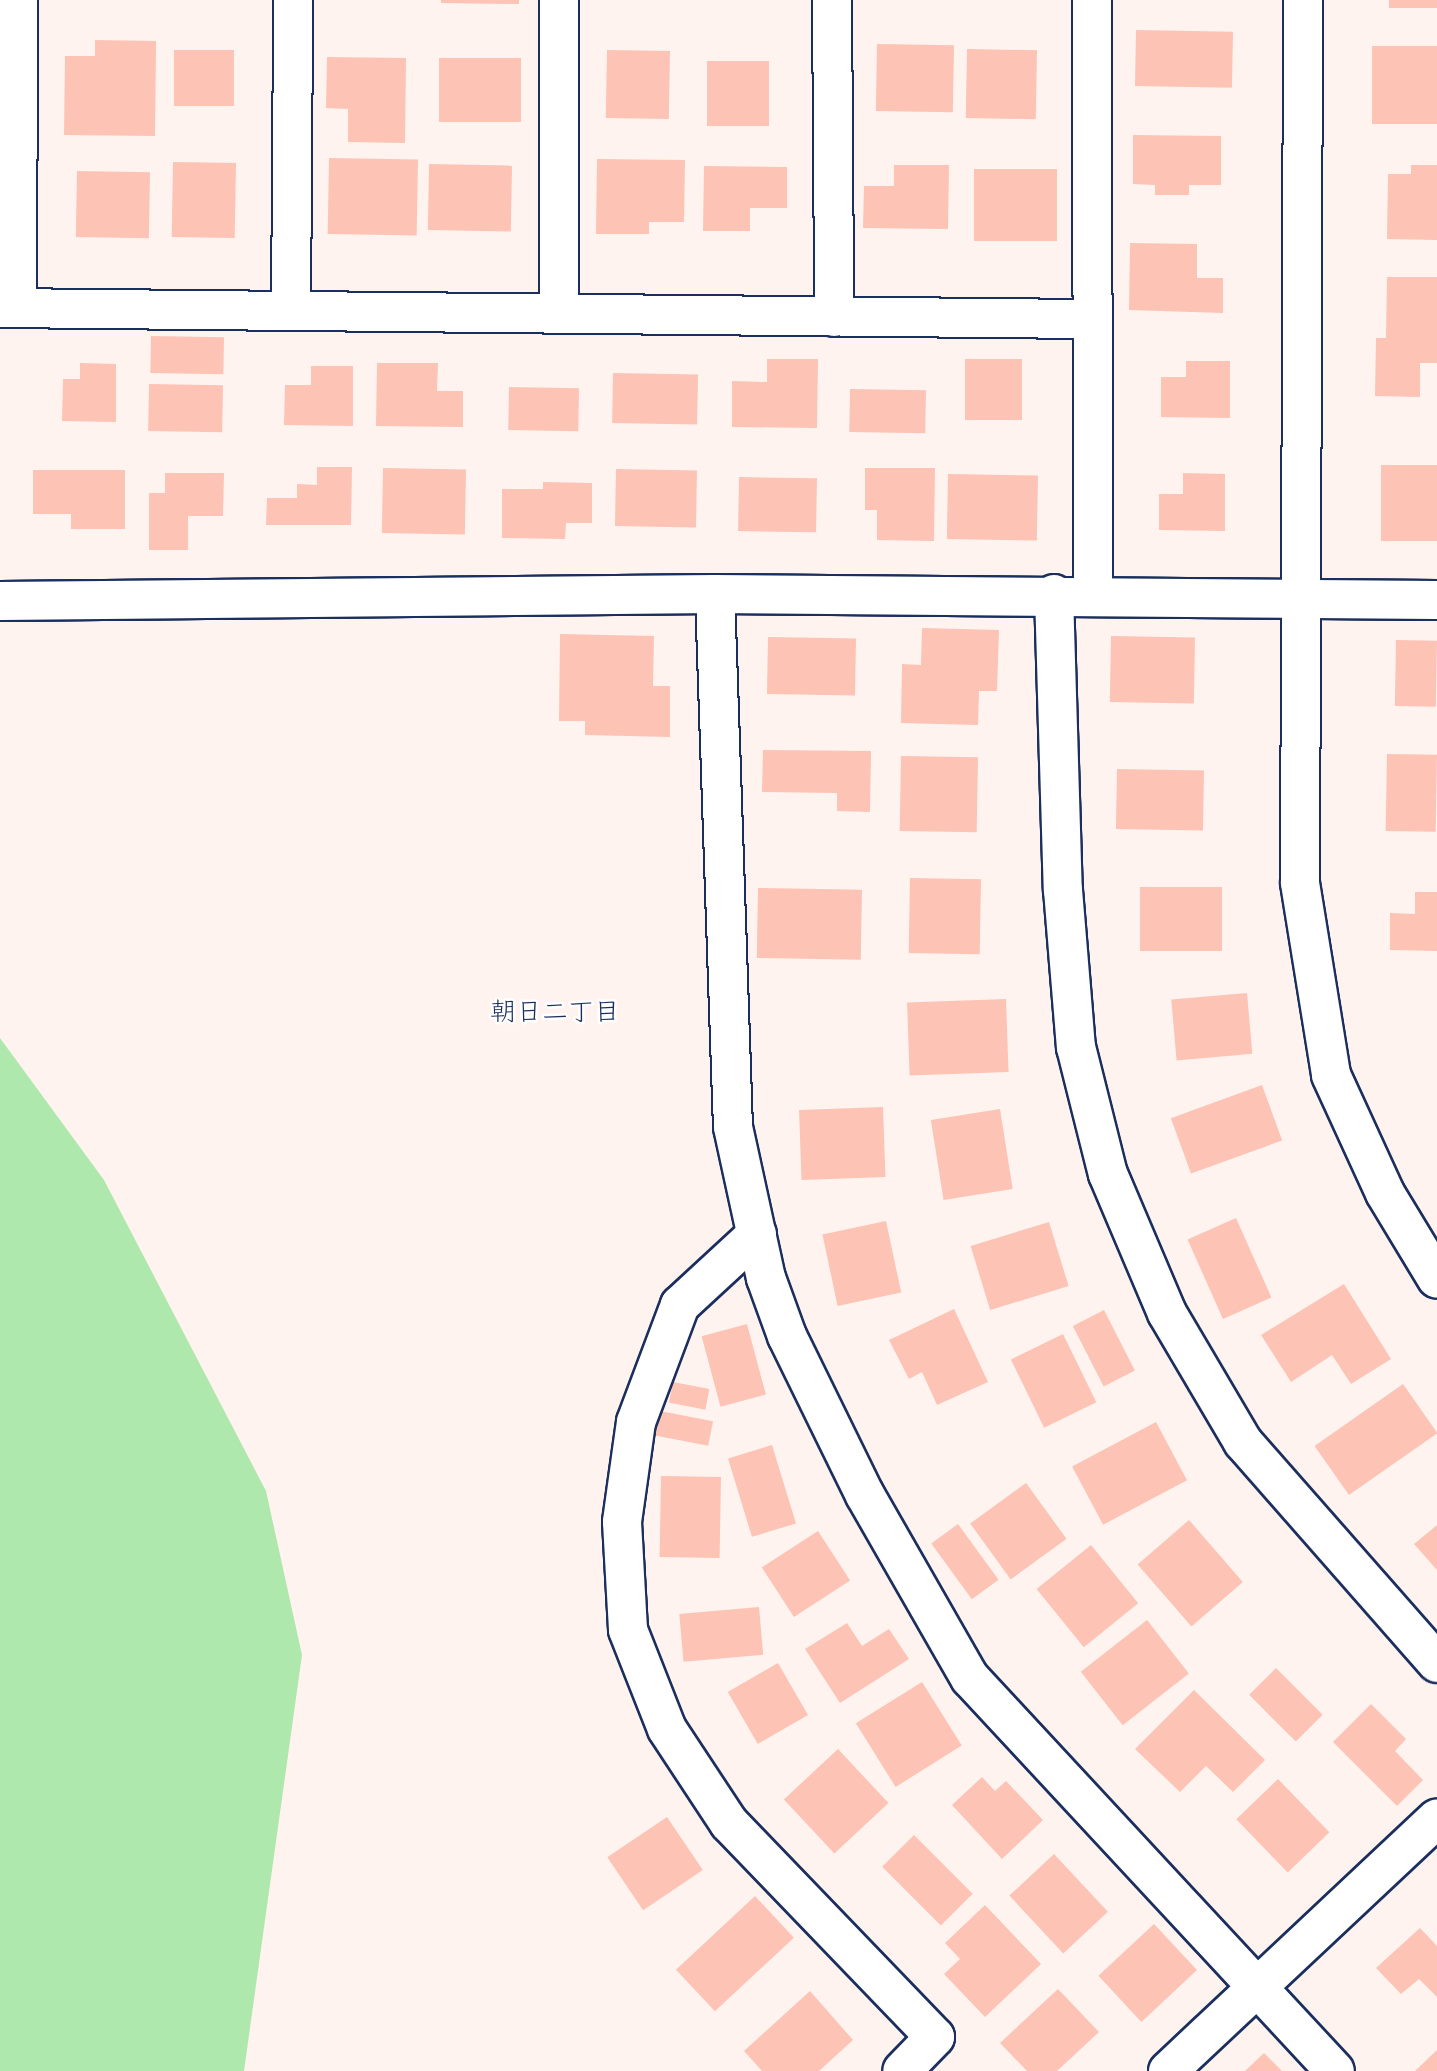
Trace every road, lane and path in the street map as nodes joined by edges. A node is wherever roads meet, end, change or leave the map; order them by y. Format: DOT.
graph roads {
  1 [pos="18,0"];
  2 [pos="293,0"];
  3 [pos="559,0"];
  4 [pos="832,0"];
  5 [pos="1092,0"];
  6 [pos="1303,0"];
  7 [pos="8,308"];
  8 [pos="291,311"];
  9 [pos="559,314"];
  10 [pos="834,317"];
  11 [pos="1092,319"];
  12 [pos="715,594"];
  13 [pos="1055,594"];
  14 [pos="1093,594"];
  15 [pos="1437,600"];
  16 [pos="0,601"];
  17 [pos="1303,601"];
  18 [pos="757,1234"];
  19 [pos="1437,1279"];
  20 [pos="1437,1663"];
  21 [pos="1437,1818"];
  22 [pos="1256,1985"];
  23 [pos="902,2071"];
  24 [pos="1168,2071"];
  25 [pos="1335,2071"];
  1 -- 7 [label="street"];
  2 -- 8 [label="street"];
  3 -- 9 [label="street"];
  4 -- 10 [label="street"];
  5 -- 11 [label="street"];
  6 -- 17 [label="street"];
  7 -- 8 [label="street"];
  8 -- 9 [label="street"];
  9 -- 10 [label="street"];
  10 -- 11 [label="street"];
  11 -- 14 [label="street"];
  12 -- 13 [label="street"];
  12 -- 16 [label="street"];
  12 -- 18 [label="street"];
  13 -- 14 [label="street"];
  13 -- 20 [label="street"];
  14 -- 17 [label="street"];
  15 -- 17 [label="street"];
  17 -- 19 [label="street"];
  18 -- 22 [label="street"];
  18 -- 23 [label="street"];
  21 -- 22 [label="street"];
  22 -- 24 [label="street"];
  22 -- 25 [label="street"];
}
